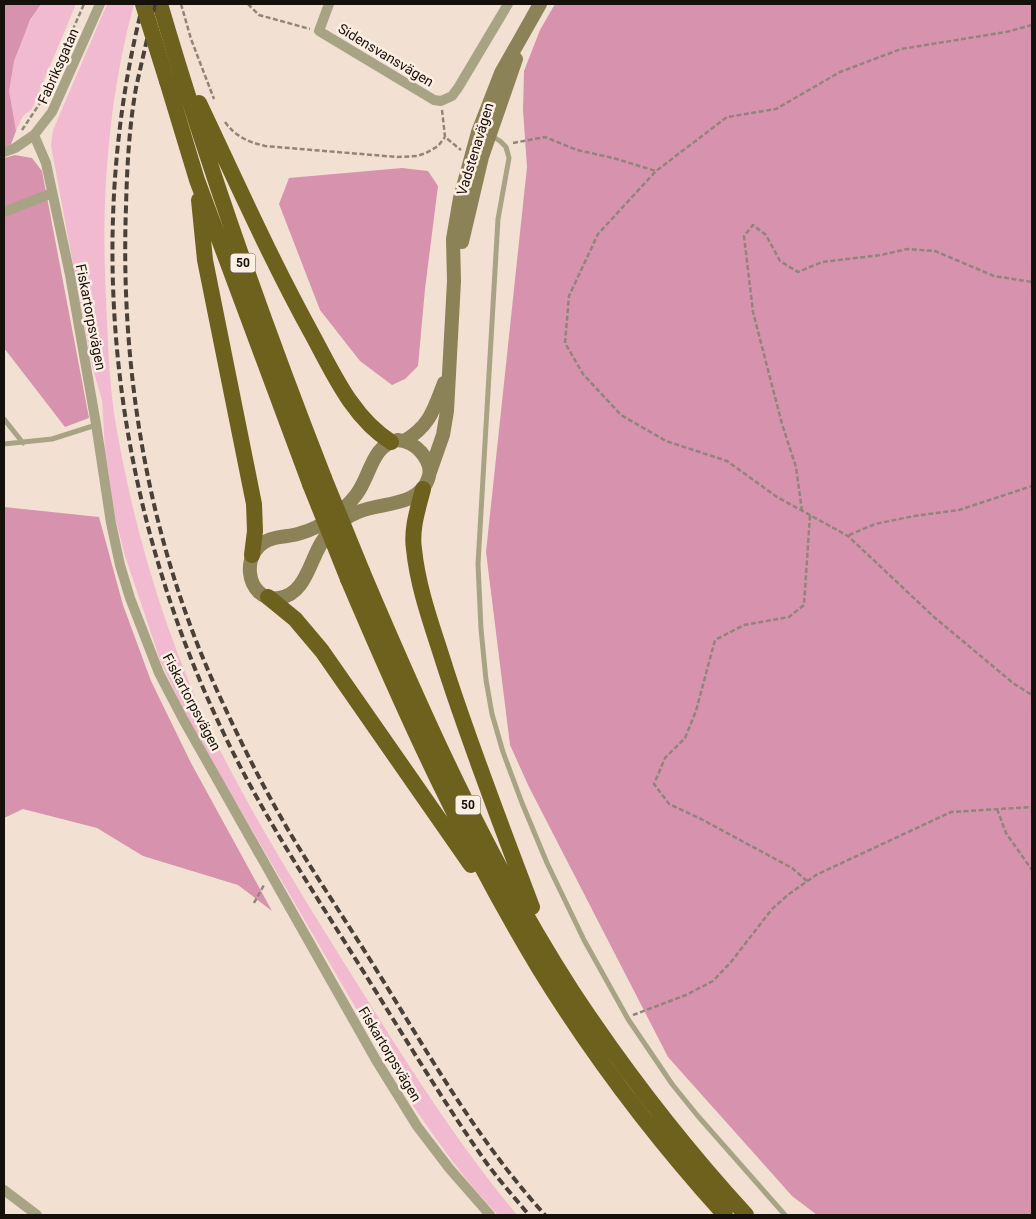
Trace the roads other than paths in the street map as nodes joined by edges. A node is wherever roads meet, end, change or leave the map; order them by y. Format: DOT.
graph roads {
  1 [pos="100,4"];
  2 [pos="143,4"];
  3 [pos="160,4"];
  4 [pos="329,4"];
  5 [pos="508,4"];
  6 [pos="540,4"];
  7 [pos="172,45"];
  8 [pos="483,134"];
  9 [pos="34,135"];
  10 [pos="4,152"];
  11 [pos="198,180"];
  12 [pos="52,193"];
  13 [pos="4,212"];
  14 [pos="448,370"];
  15 [pos="4,418"];
  16 [pos="96,424"];
  17 [pos="398,441"];
  18 [pos="23,443"];
  19 [pos="4,444"];
  20 [pos="430,472"];
  21 [pos="317,481"];
  22 [pos="422,489"];
  23 [pos="252,555"];
  24 [pos="355,575"];
  25 [pos="268,597"];
  26 [pos="517,930"];
  27 [pos="551,956"];
  28 [pos="4,1190"];
  29 [pos="37,1215"];
  30 [pos="490,1215"];
  31 [pos="725,1215"];
  32 [pos="746,1215"];
  33 [pos="784,1215"];
  1 -- 9 [label="street, Fabriksgatan"];
  2 -- 11 [label="highway, 50, bridge"];
  3 -- 7 [label="highway, 50"];
  4 -- 5 [label="street, Sidensvansvägen"];
  6 -- 8 [label="main road, Vadstenavägen"];
  7 -- 17 [label="highway, 50"];
  7 -- 21 [label="highway, 50"];
  8 -- 14 [label="main road, Vadstenavägen"];
  8 -- 33 [label="lane"];
  9 -- 10 [label="street, Fabriksgatan"];
  9 -- 12 [label="street, Fiskartorpsvägen"];
  11 -- 21 [label="highway, 50"];
  11 -- 23 [label="highway"];
  12 -- 13 [label="street"];
  12 -- 16 [label="street, Fiskartorpsvägen"];
  14 -- 17 [label="main road, Vadstenavägen"];
  14 -- 20 [label="main road, Vadstenavägen"];
  15 -- 18 [label="lane"];
  16 -- 18 [label="lane"];
  16 -- 30 [label="street, Fiskartorpsvägen"];
  17 -- 20 [label="main road"];
  17 -- 23 [label="main road, Vadstenavägen"];
  18 -- 19 [label="lane"];
  20 -- 22 [label="main road, Vadstenavägen"];
  21 -- 24 [label="highway, 50, bridge"];
  22 -- 25 [label="main road"];
  22 -- 27 [label="highway"];
  23 -- 25 [label="main road"];
  24 -- 26 [label="highway, 50"];
  24 -- 27 [label="highway, 50"];
  25 -- 26 [label="highway"];
  26 -- 31 [label="highway, 50"];
  27 -- 32 [label="highway, 50"];
  28 -- 29 [label="street"];
}
